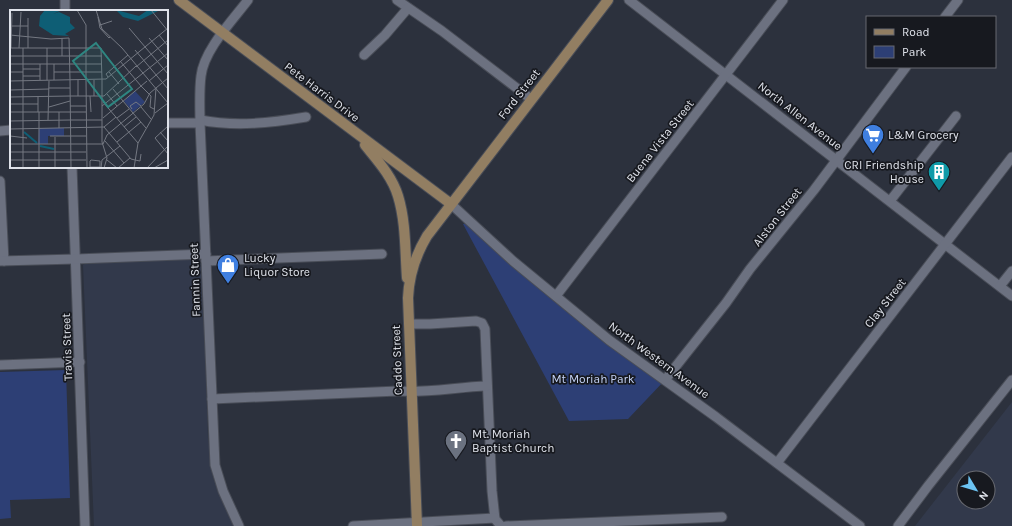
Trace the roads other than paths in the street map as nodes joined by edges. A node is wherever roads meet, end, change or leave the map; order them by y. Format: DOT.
graph roads {
  1 [pos="179,0"];
  2 [pos="248,0"];
  3 [pos="397,0"];
  4 [pos="608,0"];
  5 [pos="629,0"];
  6 [pos="783,0"];
  7 [pos="958,0"];
  8 [pos="408,8"];
  9 [pos="946,16"];
  10 [pos="222,34"];
  11 [pos="364,55"];
  12 [pos="905,68"];
  13 [pos="726,75"];
  14 [pos="531,99"];
  15 [pos="956,116"];
  16 [pos="306,117"];
  17 [pos="200,121"];
  18 [pos="168,123"];
  19 [pos="10,130"];
  20 [pos="0,131"];
  21 [pos="356,134"];
  22 [pos="1012,157"];
  23 [pos="836,160"];
  24 [pos="72,168"];
  25 [pos="0,181"];
  26 [pos="890,201"];
  27 [pos="451,204"];
  28 [pos="946,244"];
  29 [pos="382,254"];
  30 [pos="206,257"];
  31 [pos="76,260"];
  32 [pos="2,261"];
  33 [pos="1012,271"];
  34 [pos="1000,286"];
  35 [pos="556,296"];
  36 [pos="1012,296"];
  37 [pos="408,298"];
  38 [pos="409,324"];
  39 [pos="80,362"];
  40 [pos="0,365"];
  41 [pos="665,380"];
  42 [pos="1012,380"];
  43 [pos="487,386"];
  44 [pos="411,392"];
  45 [pos="212,399"];
  46 [pos="777,463"];
  47 [pos="722,516"];
  48 [pos="495,518"];
  49 [pos="417,525"];
  50 [pos="85,526"];
  51 [pos="239,526"];
  52 [pos="353,526"];
  53 [pos="501,526"];
  54 [pos="506,526"];
  55 [pos="860,526"];
  56 [pos="898,526"];
  1 -- 10 [label="main road, Pete Harris Drive"];
  2 -- 10 [label="street, Fannin Street"];
  3 -- 8 [label="street"];
  4 -- 14 [label="main road, Ford Street"];
  5 -- 13 [label="street, North Allen Avenue"];
  6 -- 13 [label="street, Buena Vista Street"];
  7 -- 9 [label="street"];
  8 -- 11 [label="street"];
  8 -- 14 [label="street"];
  10 -- 17 [label="street, Fannin Street"];
  10 -- 21 [label="main road, Pete Harris Drive"];
  12 -- 23 [label="street, Alston Street"];
  13 -- 23 [label="street, North Allen Avenue"];
  13 -- 35 [label="street, Buena Vista Street"];
  14 -- 27 [label="main road, Ford Street"];
  15 -- 26 [label="street"];
  16 -- 17 [label="street"];
  17 -- 18 [label="street"];
  17 -- 30 [label="street, Fannin Street"];
  19 -- 20 [label="street"];
  21 -- 27 [label="main road, Pete Harris Drive"];
  21 -- 37 [label="main road"];
  22 -- 28 [label="street, Clay Street"];
  23 -- 26 [label="street, North Allen Avenue"];
  23 -- 41 [label="street, Alston Street"];
  24 -- 31 [label="street, Travis Street"];
  25 -- 32 [label="street"];
  26 -- 28 [label="street, North Allen Avenue"];
  27 -- 35 [label="street, North Western Avenue"];
  27 -- 37 [label="main road, Caddo Street"];
  28 -- 34 [label="street, North Allen Avenue"];
  28 -- 46 [label="street, Clay Street"];
  29 -- 30 [label="street"];
  30 -- 31 [label="street"];
  30 -- 45 [label="street, Fannin Street"];
  31 -- 32 [label="street"];
  31 -- 39 [label="street, Travis Street"];
  33 -- 34 [label="street"];
  34 -- 36 [label="street, North Allen Avenue"];
  35 -- 41 [label="street, North Western Avenue"];
  37 -- 38 [label="main road, Caddo Street"];
  38 -- 43 [label="street"];
  38 -- 44 [label="main road, Caddo Street"];
  39 -- 40 [label="street"];
  39 -- 50 [label="street, Travis Street"];
  41 -- 46 [label="street, North Western Avenue"];
  42 -- 56 [label="street"];
  43 -- 44 [label="street"];
  43 -- 48 [label="street"];
  44 -- 45 [label="street"];
  44 -- 49 [label="main road, Caddo Street"];
  45 -- 51 [label="street, Fannin Street"];
  46 -- 55 [label="street, North Western Avenue"];
  47 -- 54 [label="street"];
  48 -- 49 [label="street"];
  48 -- 53 [label="street"];
  49 -- 52 [label="street"];
}
